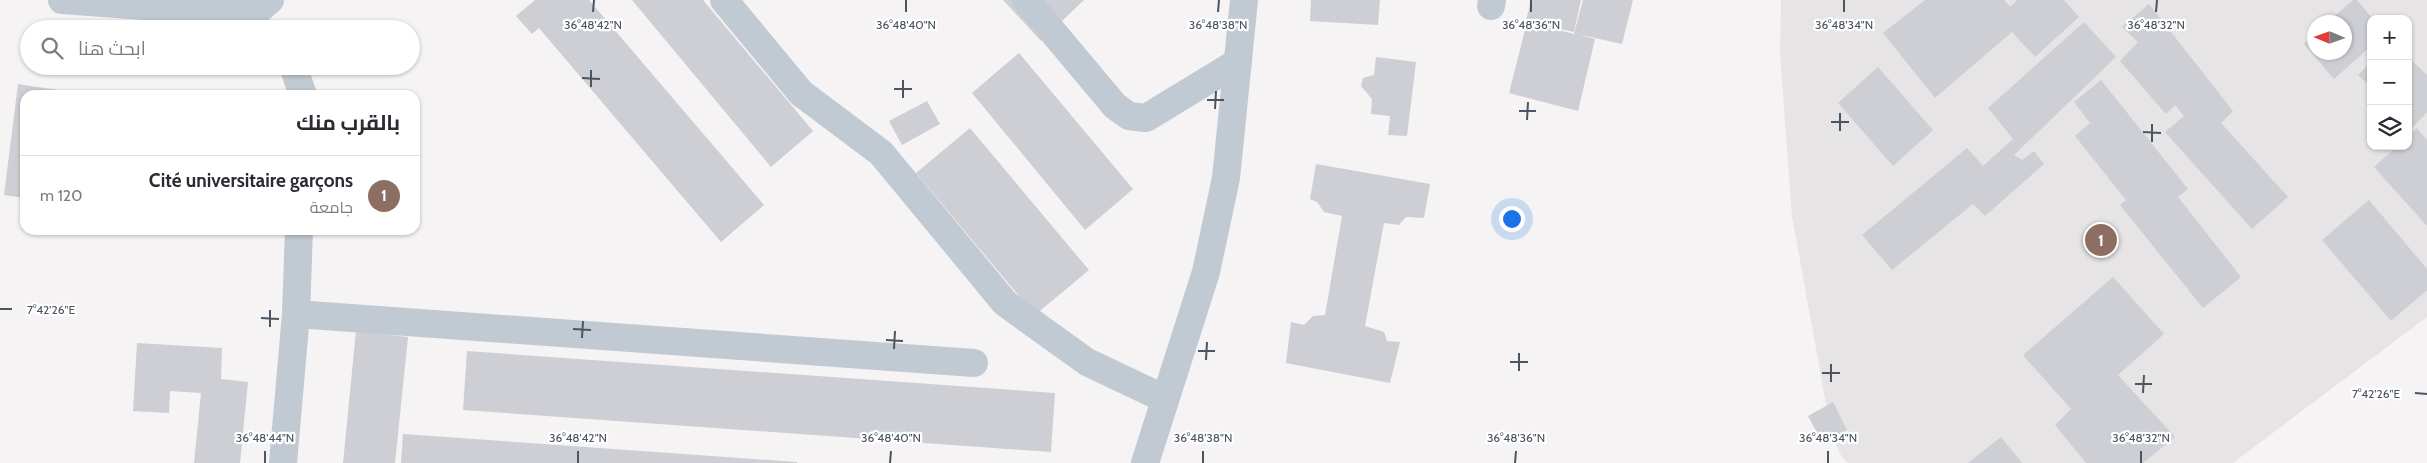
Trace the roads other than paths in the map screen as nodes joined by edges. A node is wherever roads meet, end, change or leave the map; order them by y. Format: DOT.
graph roads {
  1 [pos="62,0"];
  2 [pos="724,0"];
  3 [pos="1026,0"];
  4 [pos="1244,0"];
  5 [pos="264,14"];
  6 [pos="1238,62"];
  7 [pos="296,75"];
  8 [pos="301,90"];
  9 [pos="299,235"];
  10 [pos="296,314"];
  11 [pos="974,364"];
  12 [pos="1165,399"];
  13 [pos="283,463"];
  14 [pos="1145,463"];
  1 -- 5 [label="street"];
  2 -- 12 [label="street"];
  3 -- 6 [label="street"];
  4 -- 6 [label="street"];
  6 -- 12 [label="street"];
  7 -- 8 [label="street"];
  9 -- 10 [label="street"];
  10 -- 11 [label="street"];
  10 -- 13 [label="street"];
  12 -- 14 [label="street"];
}
